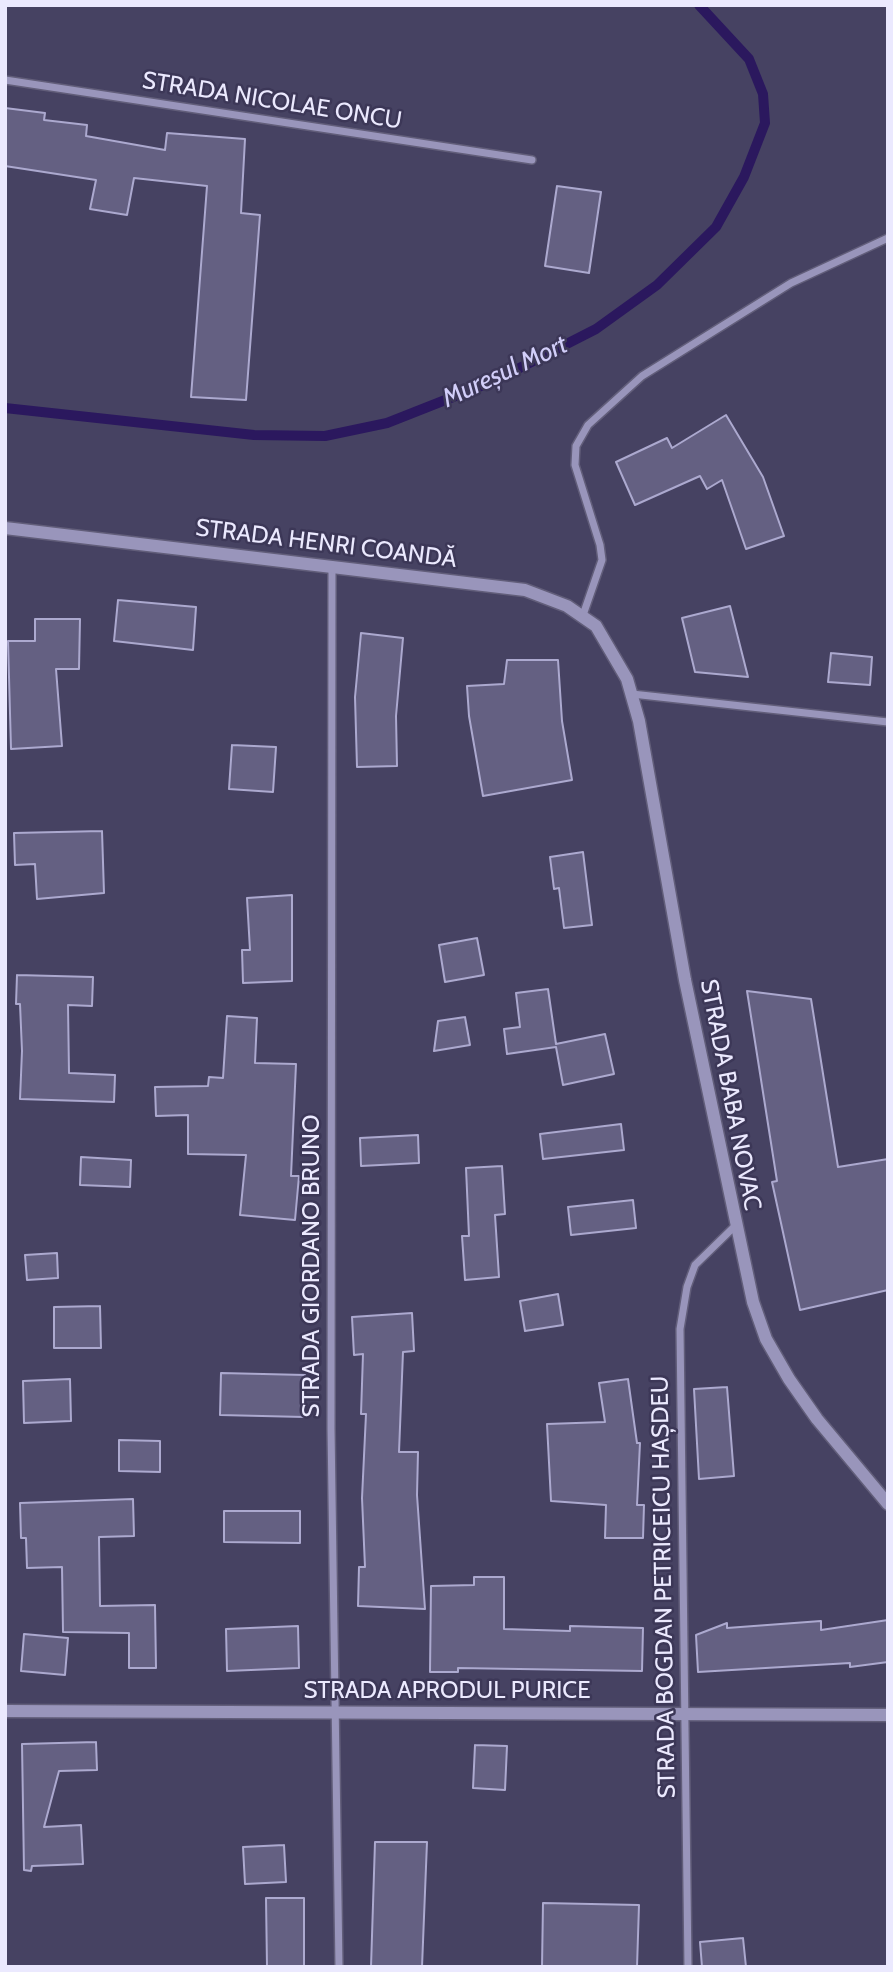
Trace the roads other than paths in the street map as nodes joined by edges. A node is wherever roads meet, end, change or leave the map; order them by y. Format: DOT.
graph roads {
  1 [pos="5,80"];
  2 [pos="532,160"];
  3 [pos="888,238"];
  4 [pos="5,528"];
  5 [pos="332,565"];
  6 [pos="583,615"];
  7 [pos="617,657"];
  8 [pos="632,694"];
  9 [pos="888,722"];
  10 [pos="735,1226"];
  11 [pos="888,1504"];
  12 [pos="5,1711"];
  13 [pos="336,1712"];
  14 [pos="684,1714"];
  15 [pos="888,1715"];
  16 [pos="339,1967"];
  17 [pos="688,1967"];
  1 -- 2 [label="street, STRADA NICOLAE ONCU"];
  3 -- 6 [label="street"];
  4 -- 5 [label="street, STRADA HENRI COANDĂ"];
  5 -- 6 [label="street, STRADA HENRI COANDĂ"];
  5 -- 13 [label="street, STRADA GIORDANO BRUNO"];
  6 -- 7 [label="street, STRADA HENRI COANDĂ"];
  7 -- 8 [label="street, STRADA BABA NOVAC"];
  8 -- 9 [label="street"];
  8 -- 10 [label="street, STRADA BABA NOVAC"];
  10 -- 11 [label="street, STRADA BABA NOVAC"];
  10 -- 14 [label="street, STRADA BOGDAN PETRICEICU HAȘDEU"];
  12 -- 13 [label="street, STRADA APRODUL PURICE"];
  13 -- 14 [label="street, STRADA APRODUL PURICE"];
  13 -- 16 [label="street, STRADA GIORDANO BRUNO"];
  14 -- 15 [label="street, STRADA APRODUL PURICE"];
  14 -- 17 [label="street, STRADA BOGDAN PETRICEICU HAȘDEU"];
}
